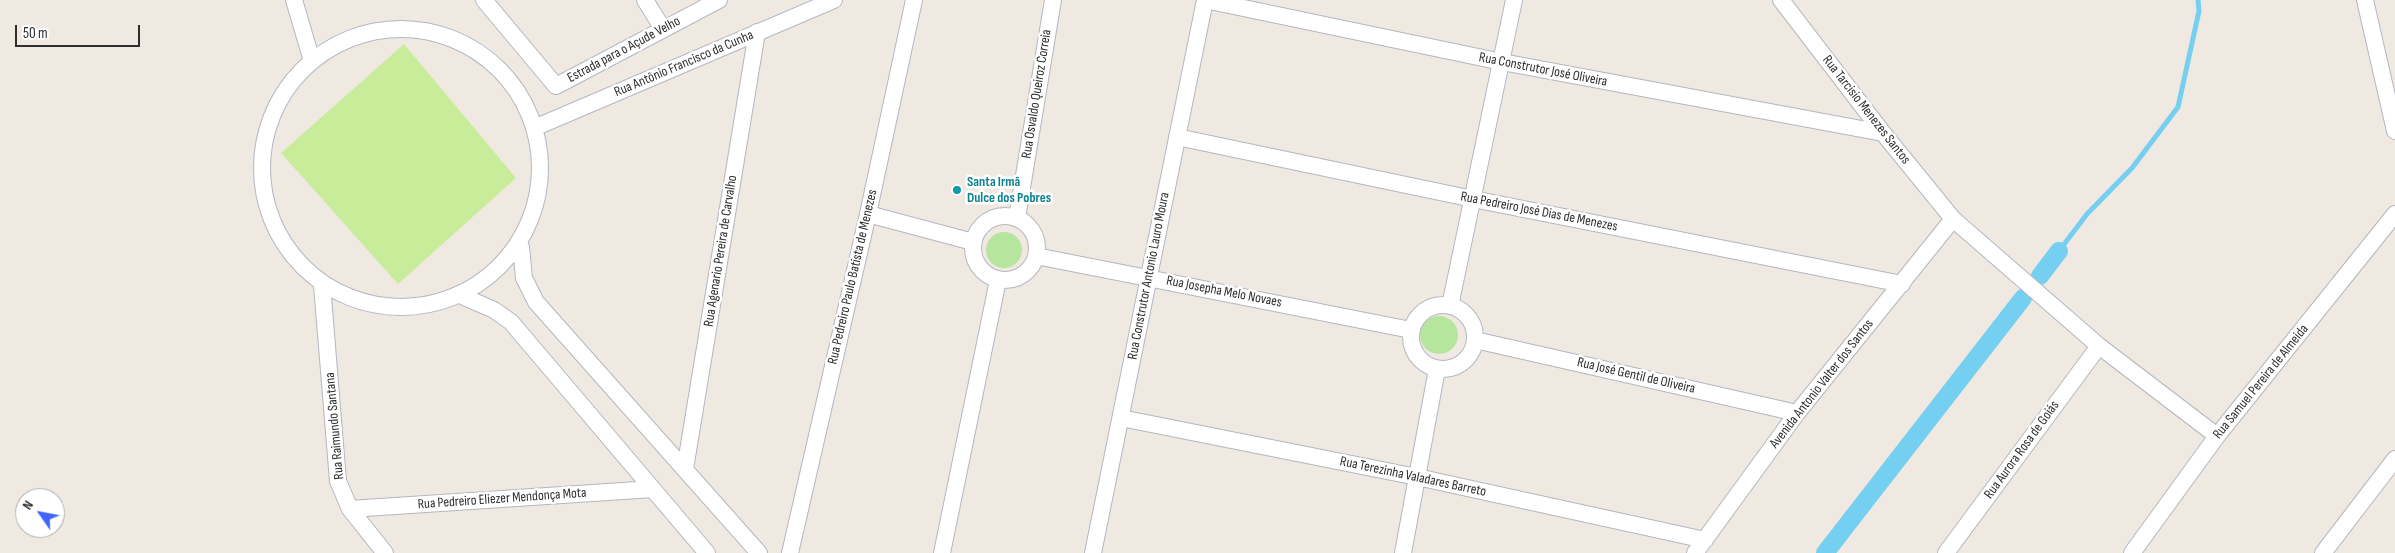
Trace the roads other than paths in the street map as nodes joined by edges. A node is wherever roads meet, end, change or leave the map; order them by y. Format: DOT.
graph roads {
  1 [pos="294,0"];
  2 [pos="484,0"];
  3 [pos="645,0"];
  4 [pos="719,0"];
  5 [pos="834,0"];
  6 [pos="914,0"];
  7 [pos="1052,0"];
  8 [pos="1205,0"];
  9 [pos="1514,0"];
  10 [pos="1781,0"];
  11 [pos="2365,0"];
  12 [pos="663,29"];
  13 [pos="757,32"];
  14 [pos="312,61"];
  15 [pos="1502,62"];
  16 [pos="534,128"];
  17 [pos="2395,131"];
  18 [pos="1883,134"];
  19 [pos="1177,137"];
  20 [pos="1473,199"];
  21 [pos="868,214"];
  22 [pos="2395,214"];
  23 [pos="1017,218"];
  24 [pos="1953,218"];
  25 [pos="973,242"];
  26 [pos="521,247"];
  27 [pos="1036,256"];
  28 [pos="1148,277"];
  29 [pos="998,280"];
  30 [pos="1902,284"];
  31 [pos="322,285"];
  32 [pos="462,296"];
  33 [pos="1450,306"];
  34 [pos="1411,330"];
  35 [pos="1475,340"];
  36 [pos="2099,346"];
  37 [pos="1437,369"];
  38 [pos="1797,413"];
  39 [pos="1121,418"];
  40 [pos="2217,436"];
  41 [pos="2395,459"];
  42 [pos="685,470"];
  43 [pos="1417,477"];
  44 [pos="653,489"];
  45 [pos="350,509"];
  46 [pos="1700,547"];
  47 [pos="385,553"];
  48 [pos="707,553"];
  49 [pos="759,553"];
  50 [pos="790,553"];
  51 [pos="942,553"];
  52 [pos="1093,553"];
  53 [pos="1403,553"];
  54 [pos="1946,553"];
  55 [pos="2132,553"];
  56 [pos="2323,553"];
  1 -- 14 [label="street"];
  2 -- 12 [label="street, Estrada para o Açude Velho"];
  3 -- 12 [label="street"];
  4 -- 12 [label="street, Estrada para o Açude Velho"];
  5 -- 13 [label="street, Rua Antônio Francisco da Cunha"];
  6 -- 21 [label="street, Rua Pedreiro Paulo Batista de Menezes"];
  7 -- 23 [label="street, Rua Osvaldo Queiroz Correia"];
  8 -- 15 [label="street, Rua Construtor José Oliveira"];
  8 -- 19 [label="street, Rua Construtor Antonio Lauro Moura"];
  9 -- 15 [label="street"];
  10 -- 18 [label="street, Rua Tarcisio Menezes Santos"];
  11 -- 17 [label="street"];
  13 -- 16 [label="street, Rua Antônio Francisco da Cunha"];
  13 -- 42 [label="street, Rua Agenario Pereira de Carvalho"];
  14 -- 16 [label="street"];
  14 -- 31 [label="street"];
  15 -- 18 [label="street, Rua Construtor José Oliveira"];
  15 -- 20 [label="street"];
  16 -- 26 [label="street"];
  18 -- 24 [label="street, Rua Tarcisio Menezes Santos"];
  19 -- 20 [label="street, Rua Pedreiro José Dias de Menezes"];
  19 -- 28 [label="street, Rua Construtor Antonio Lauro Moura"];
  20 -- 30 [label="street, Rua Pedreiro José Dias de Menezes"];
  20 -- 33 [label="street"];
  21 -- 25 [label="street"];
  21 -- 50 [label="street, Rua Pedreiro Paulo Batista de Menezes"];
  22 -- 40 [label="street, Rua Samuel Pereira de Almeida"];
  23 -- 25 [label="street"];
  23 -- 27 [label="street"];
  24 -- 30 [label="street, Avenida Antonio Valter dos Santos"];
  24 -- 36 [label="street, Rua Tarcisio Menezes Santos"];
  25 -- 29 [label="street"];
  26 -- 32 [label="street"];
  26 -- 42 [label="street"];
  27 -- 28 [label="street, Rua Josepha Melo Novaes"];
  27 -- 29 [label="street"];
  28 -- 34 [label="street, Rua Josepha Melo Novaes"];
  28 -- 39 [label="street, Rua Construtor Antonio Lauro Moura"];
  29 -- 51 [label="street"];
  30 -- 38 [label="street, Avenida Antonio Valter dos Santos"];
  31 -- 32 [label="street"];
  31 -- 45 [label="street, Rua Raimundo Santana"];
  32 -- 44 [label="street"];
  33 -- 34 [label="street"];
  33 -- 35 [label="street"];
  34 -- 37 [label="street"];
  35 -- 37 [label="street"];
  35 -- 38 [label="street, Rua José Gentil de Oliveira"];
  36 -- 40 [label="street, Rua Tarcisio Menezes Santos"];
  36 -- 54 [label="street, Rua Aurora Rosa de Goiás"];
  37 -- 43 [label="street"];
  38 -- 46 [label="street, Avenida Antonio Valter dos Santos"];
  39 -- 43 [label="street, Rua Terezinha Valadares Barreto"];
  39 -- 52 [label="street, Rua Construtor Antonio Lauro Moura"];
  40 -- 55 [label="street, Rua Samuel Pereira de Almeida"];
  41 -- 56 [label="street"];
  42 -- 49 [label="street"];
  43 -- 46 [label="street, Rua Terezinha Valadares Barreto"];
  43 -- 53 [label="street"];
  44 -- 45 [label="street, Rua Pedreiro Eliezer Mendonça Mota"];
  44 -- 48 [label="street"];
  45 -- 47 [label="street, Rua Raimundo Santana"];
}
